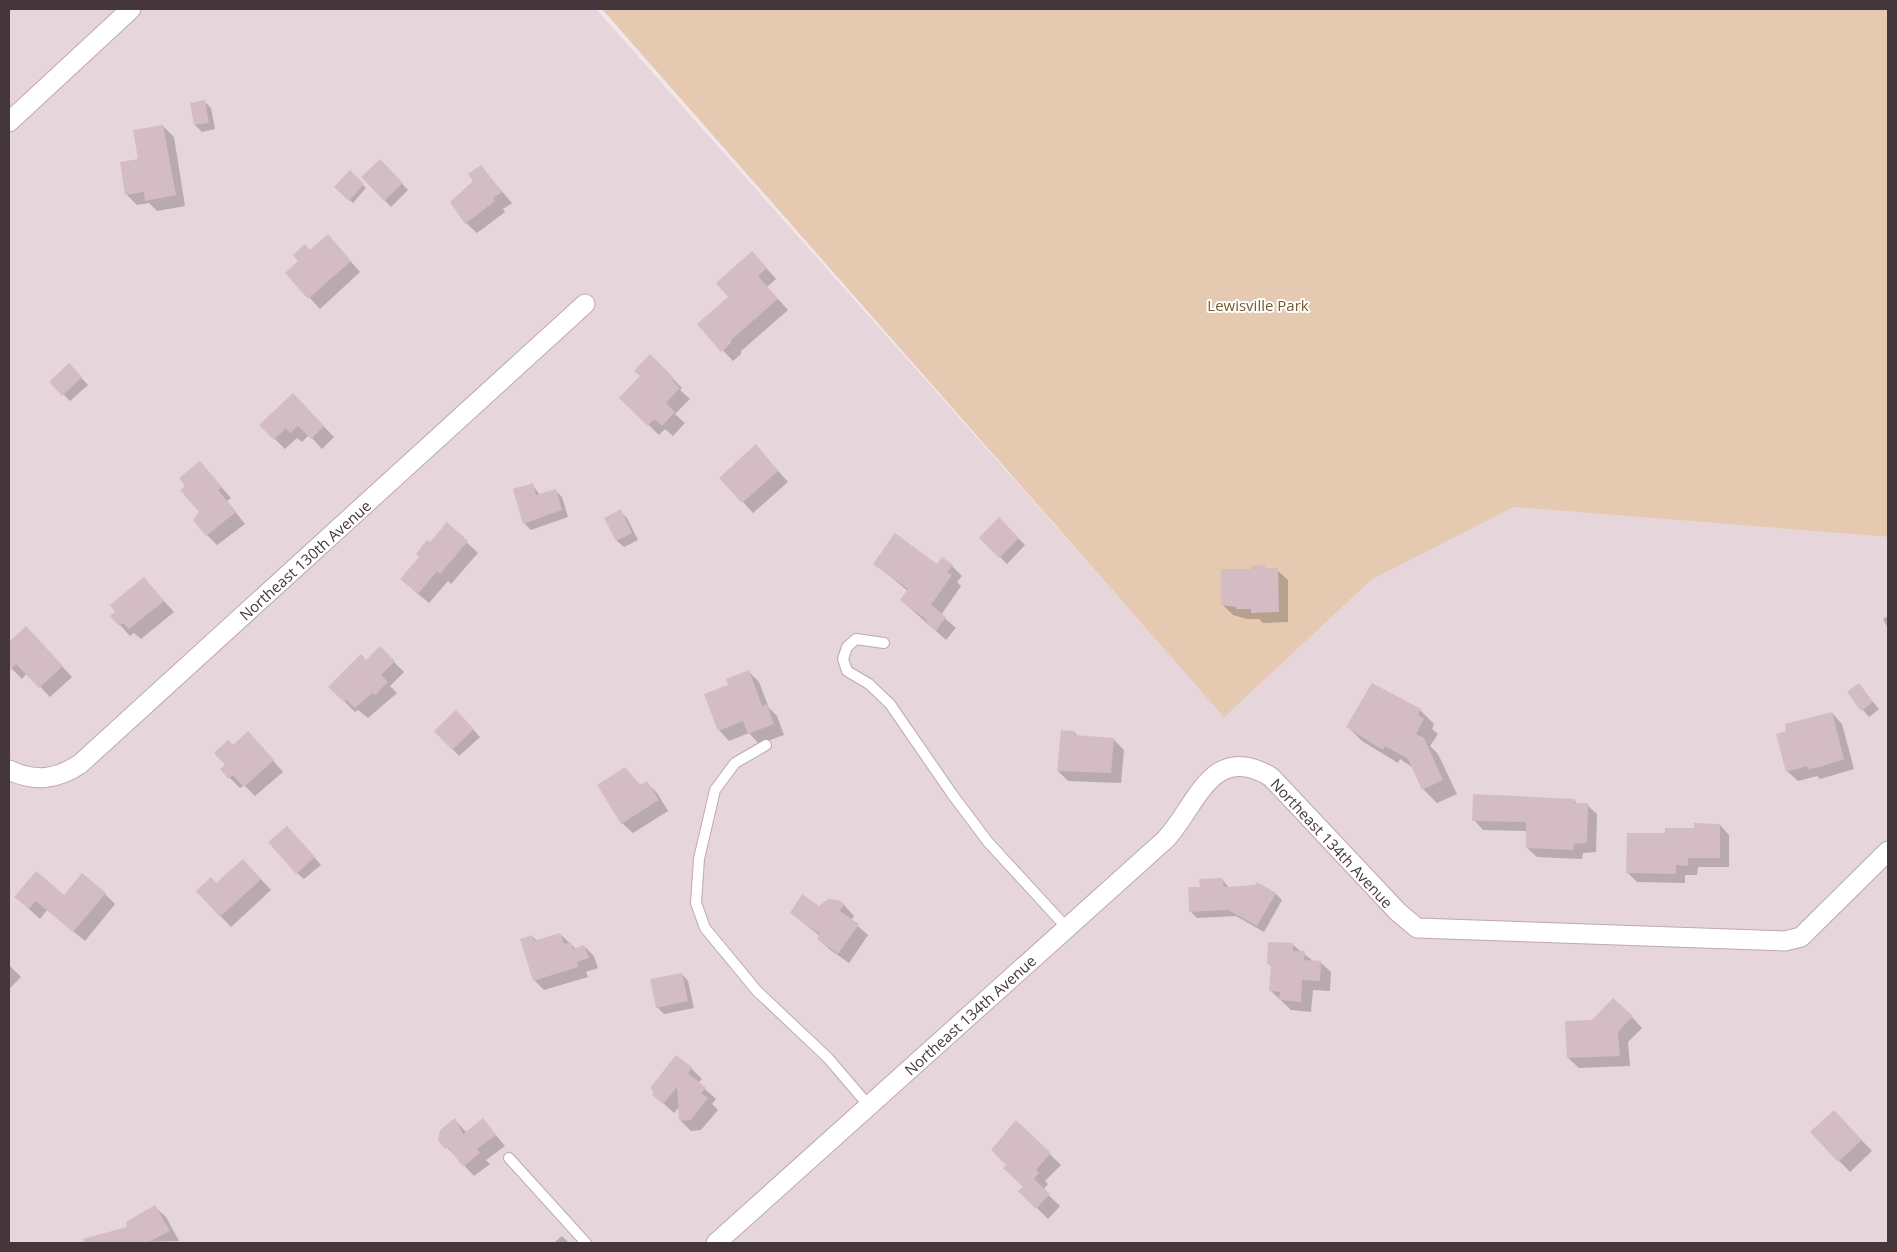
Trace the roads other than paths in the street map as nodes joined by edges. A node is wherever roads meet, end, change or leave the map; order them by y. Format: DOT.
graph roads {
  1 [pos="131,9"];
  2 [pos="9,122"];
  3 [pos="585,304"];
  4 [pos="884,643"];
  5 [pos="766,745"];
  6 [pos="9,770"];
  7 [pos="1888,852"];
  8 [pos="1067,928"];
  9 [pos="869,1106"];
  10 [pos="509,1158"];
  11 [pos="586,1243"];
  12 [pos="716,1243"];
  1 -- 2 [label="street"];
  3 -- 6 [label="street, Northeast 130th Avenue"];
  4 -- 8 [label="lane"];
  5 -- 9 [label="lane"];
  7 -- 8 [label="street, Northeast 134th Avenue"];
  8 -- 9 [label="street, Northeast 134th Avenue"];
  9 -- 12 [label="street, Northeast 134th Avenue"];
  10 -- 11 [label="lane"];
}
